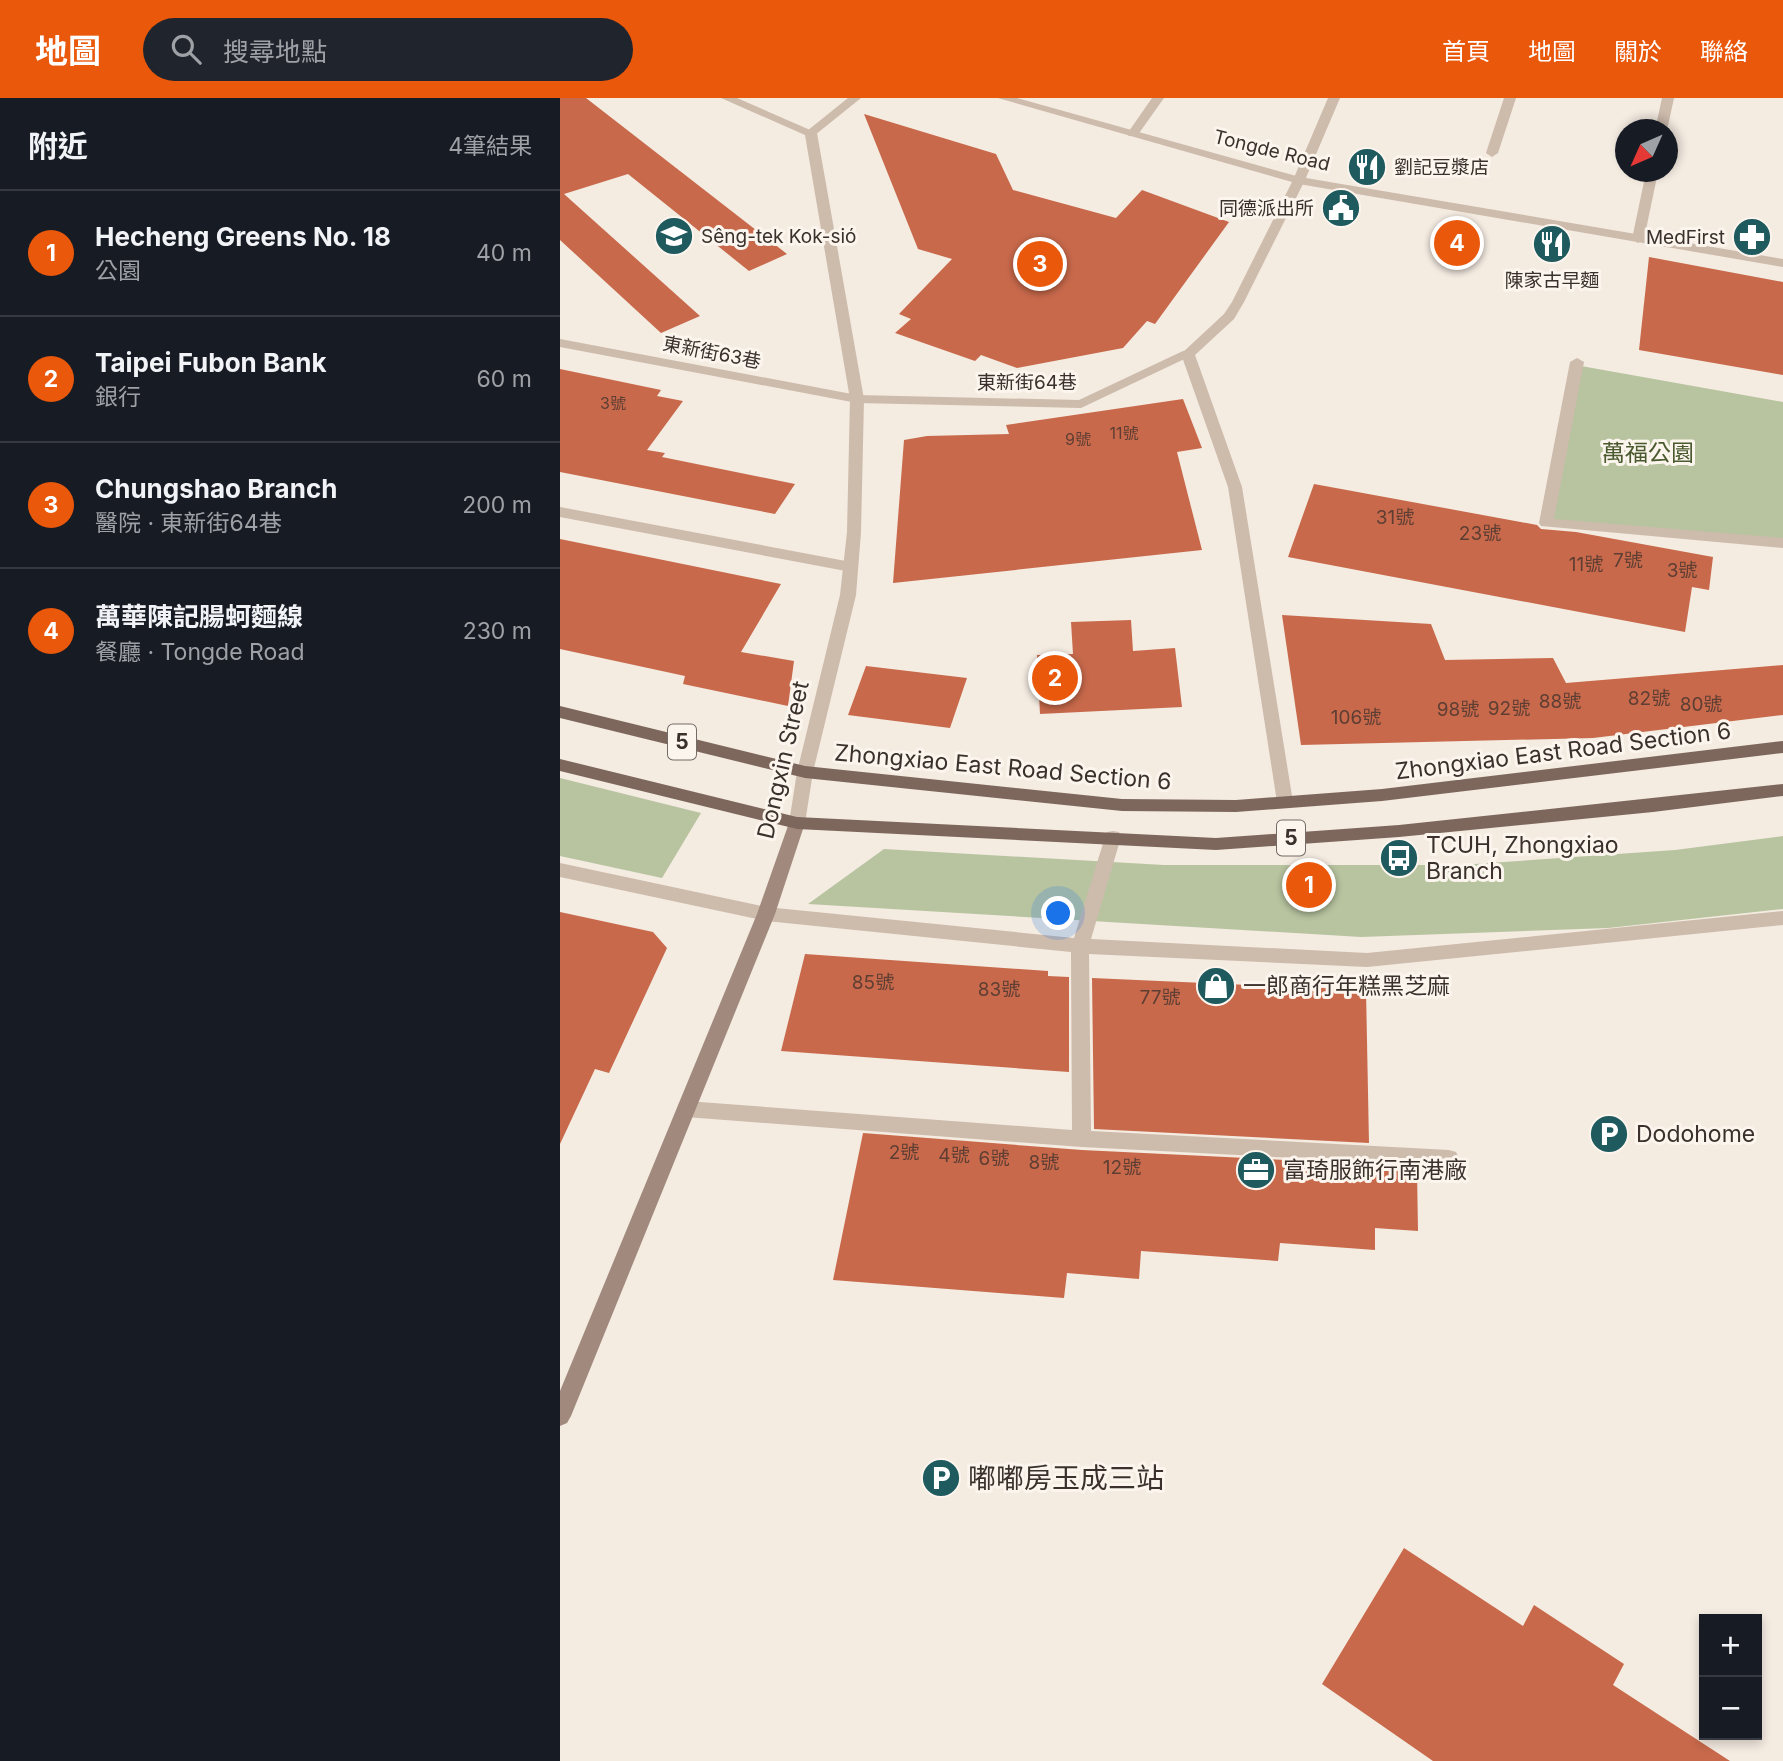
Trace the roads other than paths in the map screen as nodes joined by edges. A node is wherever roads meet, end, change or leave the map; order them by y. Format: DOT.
graph roads {
  1 [pos="727,98"];
  2 [pos="855,98"];
  3 [pos="1004,98"];
  4 [pos="1158,98"];
  5 [pos="1334,98"];
  6 [pos="1510,98"];
  7 [pos="1668,98"];
  8 [pos="1663,119"];
  9 [pos="811,134"];
  10 [pos="1133,134"];
  11 [pos="1492,153"];
  12 [pos="1299,180"];
  13 [pos="1650,182"];
  14 [pos="1638,239"];
  15 [pos="1783,263"];
  16 [pos="560,343"];
  17 [pos="1188,354"];
  18 [pos="1577,362"];
  19 [pos="856,399"];
  20 [pos="560,512"];
  21 [pos="1783,543"];
  22 [pos="850,567"];
  23 [pos="560,712"];
  24 [pos="1783,747"];
  25 [pos="560,765"];
  26 [pos="805,772"];
  27 [pos="1783,790"];
  28 [pos="1286,803"];
  29 [pos="797,823"];
  30 [pos="1113,837"];
  31 [pos="560,870"];
  32 [pos="766,914"];
  33 [pos="1783,918"];
  34 [pos="1080,946"];
  35 [pos="686,1109"];
  36 [pos="1082,1139"];
  37 [pos="1449,1158"];
  38 [pos="560,1416"];
  1 -- 9 [label="street"];
  2 -- 9 [label="street"];
  3 -- 10 [label="street, Tongde Road"];
  4 -- 10 [label="street"];
  5 -- 12 [label="street, 東新街64巷"];
  6 -- 11 [label="street"];
  7 -- 8 [label="street"];
  9 -- 19 [label="street, Dongxin Street"];
  10 -- 12 [label="street, Tongde Road"];
  12 -- 14 [label="street, Tongde Road"];
  12 -- 17 [label="street, 東新街64巷"];
  13 -- 14 [label="street"];
  14 -- 15 [label="street, Tongde Road"];
  16 -- 19 [label="street, 東新街63巷"];
  17 -- 19 [label="street, 東新街64巷"];
  17 -- 28 [label="street"];
  18 -- 21 [label="street"];
  19 -- 22 [label="street, Dongxin Street"];
  20 -- 22 [label="street"];
  22 -- 26 [label="street, Dongxin Street"];
  23 -- 26 [label="main road, Zhongxiao East Road Section 6 / 5"];
  24 -- 28 [label="main road, Zhongxiao East Road Section 6 / 5"];
  25 -- 29 [label="main road, 5"];
  26 -- 28 [label="main road, Zhongxiao East Road Section 6 / 5"];
  26 -- 29 [label="street, Dongxin Street"];
  27 -- 30 [label="main road, 5"];
  29 -- 30 [label="main road, 5"];
  29 -- 32 [label="main road, Dongxin Street"];
  30 -- 34 [label="street"];
  31 -- 32 [label="street"];
  32 -- 34 [label="street"];
  32 -- 35 [label="main road, Dongxin Street"];
  33 -- 34 [label="street"];
  34 -- 36 [label="street"];
  35 -- 36 [label="street"];
  35 -- 38 [label="main road, Dongxin Street"];
  36 -- 37 [label="street"];
}
